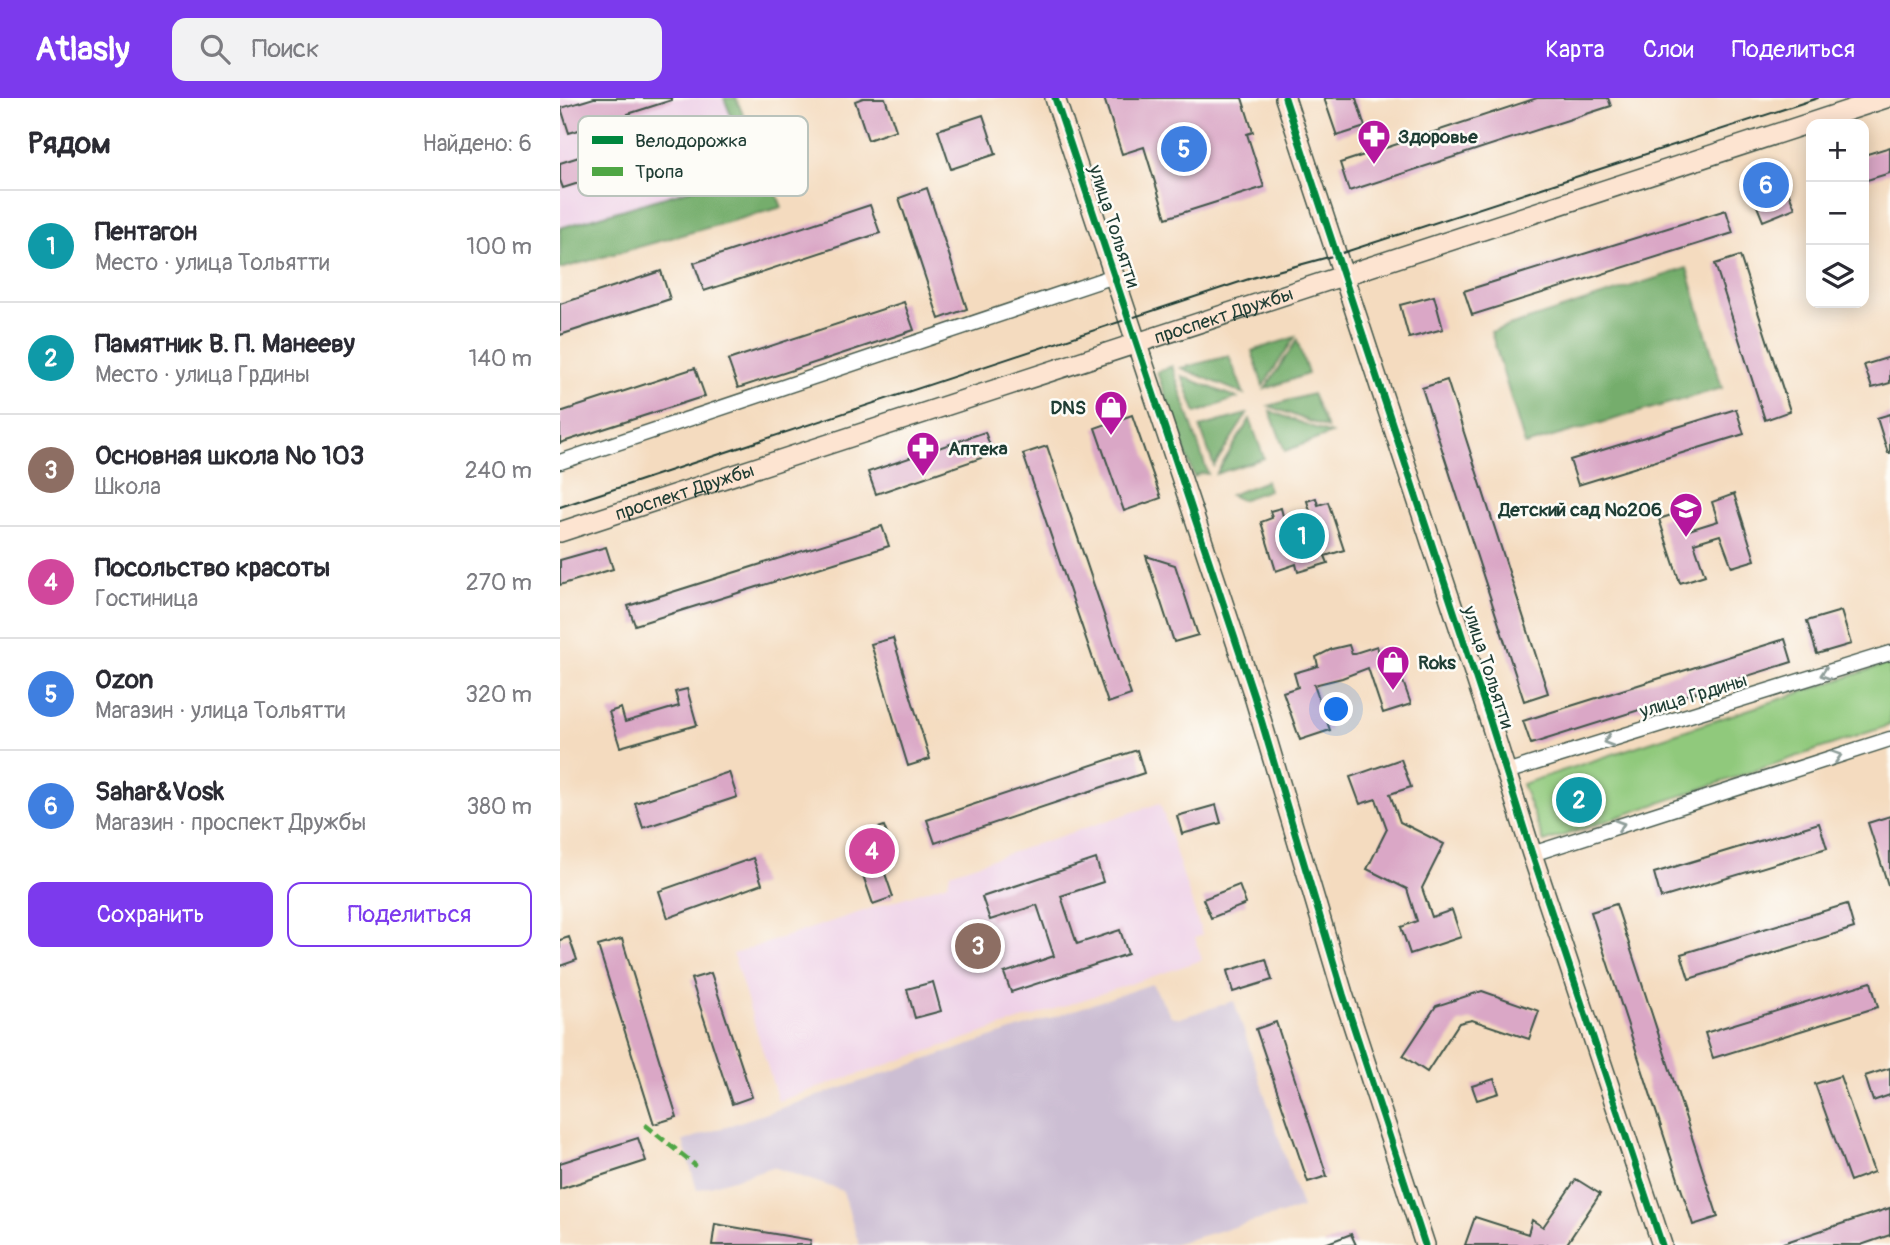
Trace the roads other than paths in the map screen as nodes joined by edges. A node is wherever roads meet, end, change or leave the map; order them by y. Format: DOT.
graph roads {
  1 [pos="1055,98"];
  2 [pos="1285,98"];
  3 [pos="1886,98"];
  4 [pos="1114,276"];
  5 [pos="1344,276"];
  6 [pos="1136,344"];
  7 [pos="560,462"];
  8 [pos="560,532"];
  9 [pos="1890,653"];
  10 [pos="1890,739"];
  11 [pos="1506,772"];
  12 [pos="1532,854"];
  13 [pos="1425,1245"];
  14 [pos="1662,1245"];
  1 -- 4 [label="street, улица Тольятти"];
  2 -- 5 [label="street, улица Тольятти"];
  3 -- 5 [label="street, проспект Дружбы"];
  4 -- 6 [label="street, улица Тольятти"];
  4 -- 7 [label="street"];
  5 -- 6 [label="street, проспект Дружбы"];
  5 -- 11 [label="street, улица Тольятти"];
  6 -- 8 [label="street, проспект Дружбы"];
  6 -- 13 [label="street, улица Тольятти"];
  9 -- 11 [label="street, улица Грдины, one-way"];
  12 -- 10 [label="street, one-way"];
  11 -- 12 [label="street, улица Тольятти"];
  12 -- 14 [label="street, улица Тольятти"];
}
